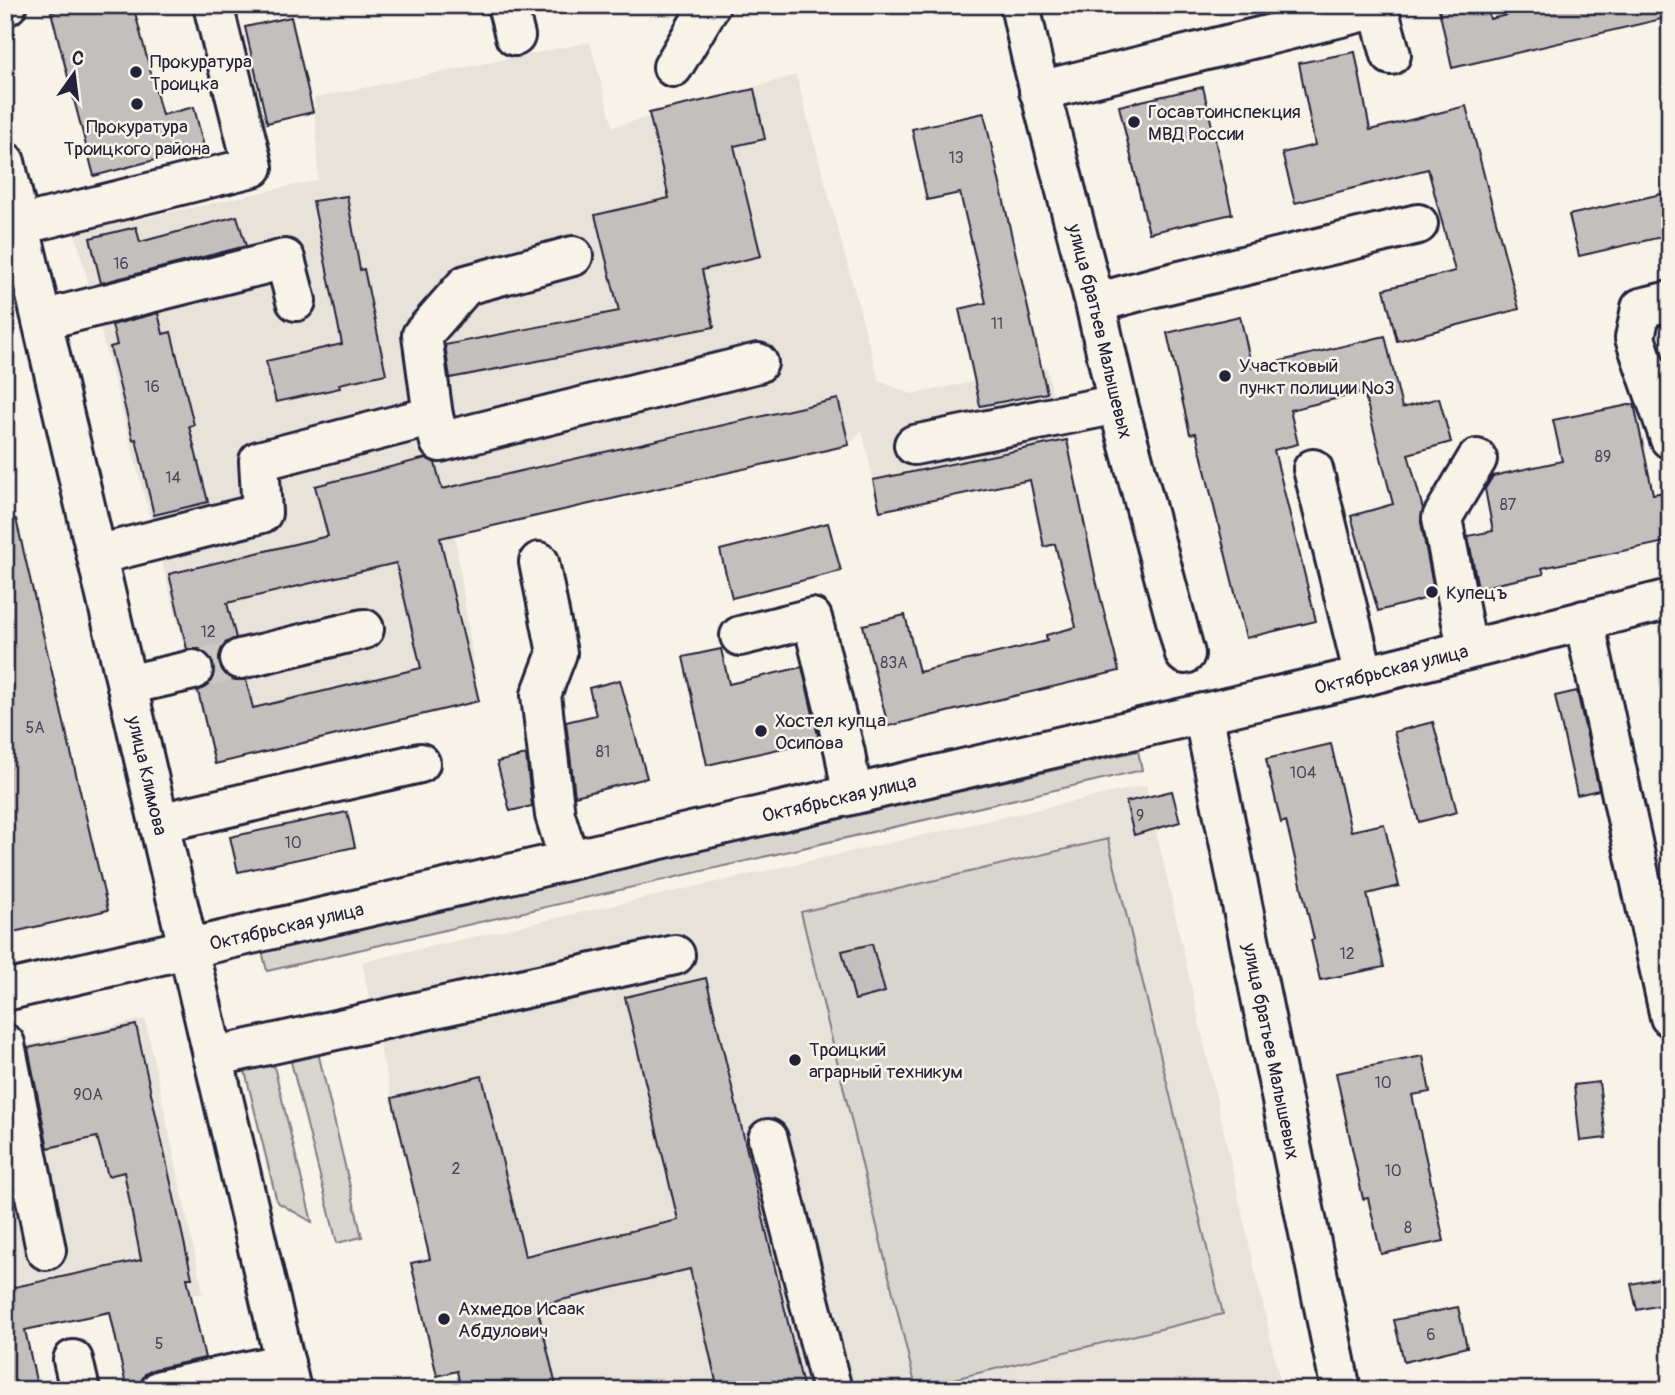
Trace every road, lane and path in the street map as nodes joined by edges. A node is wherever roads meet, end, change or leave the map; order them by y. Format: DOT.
graph roads {
  1 [pos="213,5"];
  2 [pos="710,5"];
  3 [pos="1020,5"];
  4 [pos="1391,55"];
  5 [pos="673,67"];
  6 [pos="1040,91"];
  7 [pos="5,162"];
  8 [pos="20,225"];
  9 [pos="1418,225"];
  10 [pos="573,256"];
  11 [pos="296,301"];
  12 [pos="1670,301"];
  13 [pos="1095,303"];
  14 [pos="42,320"];
  15 [pos="758,363"];
  16 [pos="1118,404"];
  17 [pos="433,416"];
  18 [pos="1670,439"];
  19 [pos="914,445"];
  20 [pos="1477,458"];
  21 [pos="1313,469"];
  22 [pos="97,555"];
  23 [pos="539,562"];
  24 [pos="1670,599"];
  25 [pos="1584,620"];
  26 [pos="364,629"];
  27 [pos="740,636"];
  28 [pos="1467,649"];
  29 [pos="1185,654"];
  30 [pos="240,659"];
  31 [pos="192,670"];
  32 [pos="1364,676"];
  33 [pos="127,685"];
  34 [pos="1203,713"];
  35 [pos="421,763"];
  36 [pos="852,794"];
  37 [pos="159,823"];
  38 [pos="569,860"];
  39 [pos="189,949"];
  40 [pos="675,955"];
  41 [pos="5,991"];
  42 [pos="1670,1017"];
  43 [pos="5,1044"];
  44 [pos="214,1057"];
  45 [pos="768,1139"];
  46 [pos="46,1250"];
  47 [pos="288,1377"];
  48 [pos="160,1390"];
  49 [pos="832,1390"];
  50 [pos="1341,1390"];
  1 -- 8 [label="street"];
  2 -- 5 [label="street"];
  3 -- 6 [label="street, улица братьев Малышевых"];
  4 -- 6 [label="street"];
  6 -- 13 [label="street, улица братьев Малышевых"];
  7 -- 8 [label="street, улица Климова"];
  8 -- 14 [label="street, улица Климова"];
  9 -- 13 [label="street"];
  10 -- 17 [label="street"];
  11 -- 14 [label="street"];
  12 -- 18 [label="street"];
  13 -- 16 [label="street, улица братьев Малышевых"];
  14 -- 22 [label="street, улица Климова"];
  15 -- 17 [label="street"];
  16 -- 19 [label="street"];
  16 -- 29 [label="street, улица братьев Малышевых"];
  17 -- 22 [label="street"];
  20 -- 28 [label="street"];
  21 -- 32 [label="street"];
  22 -- 33 [label="street, улица Климова"];
  23 -- 38 [label="street"];
  24 -- 25 [label="street, Октябрьская улица"];
  25 -- 28 [label="street, Октябрьская улица"];
  25 -- 42 [label="street"];
  26 -- 30 [label="street"];
  27 -- 36 [label="street"];
  28 -- 32 [label="street, Октябрьская улица"];
  31 -- 33 [label="street"];
  32 -- 34 [label="street, Октябрьская улица"];
  33 -- 37 [label="street, улица Климова"];
  34 -- 36 [label="street, Октябрьская улица"];
  34 -- 50 [label="street, улица братьев Малышевых"];
  35 -- 37 [label="street"];
  36 -- 38 [label="street, Октябрьская улица"];
  37 -- 39 [label="street, улица Климова"];
  38 -- 39 [label="street, Октябрьская улица"];
  39 -- 41 [label="street, Октябрьская улица"];
  39 -- 44 [label="street, улица Климова"];
  40 -- 44 [label="street"];
  43 -- 46 [label="street"];
  44 -- 47 [label="street, улица Климова"];
  45 -- 49 [label="street"];
  47 -- 48 [label="street"];
}
